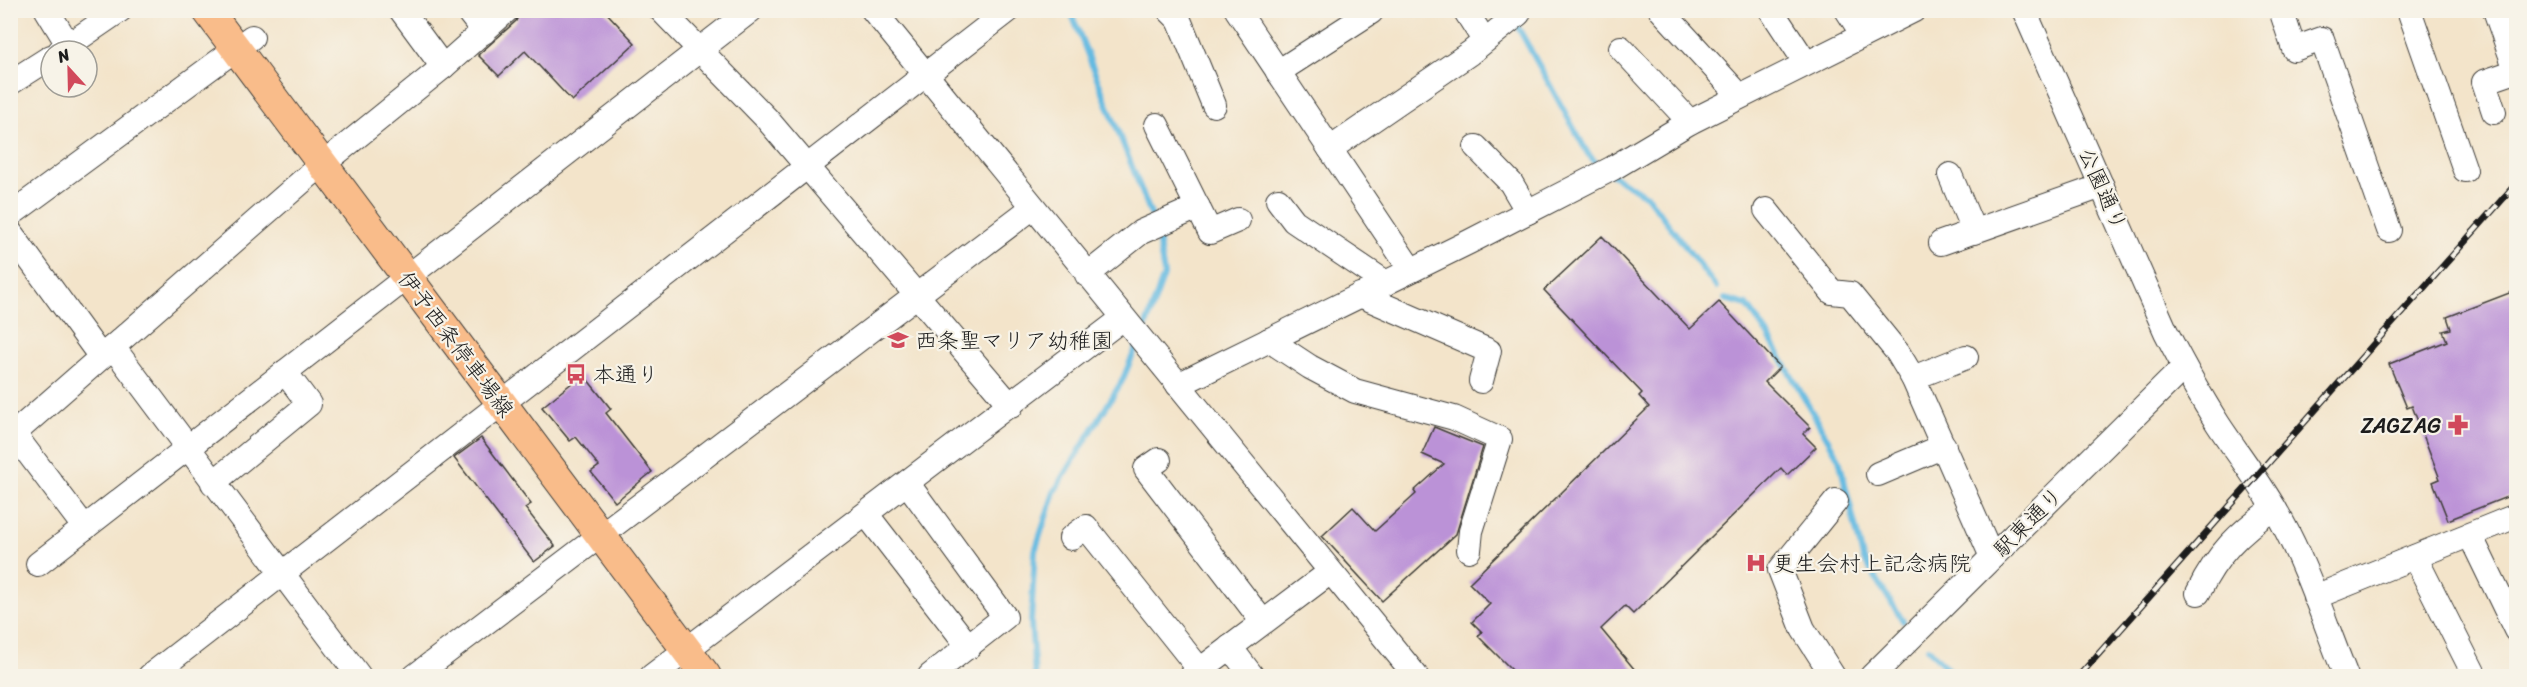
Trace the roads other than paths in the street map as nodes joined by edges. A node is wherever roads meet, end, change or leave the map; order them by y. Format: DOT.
graph roads {
  1 [pos="47,10"];
  2 [pos="120,10"];
  3 [pos="207,10"];
  4 [pos="401,10"];
  5 [pos="467,10"];
  6 [pos="507,10"];
  7 [pos="661,10"];
  8 [pos="751,10"];
  9 [pos="873,10"];
  10 [pos="1009,10"];
  11 [pos="1237,10"];
  12 [pos="1465,10"];
  13 [pos="1661,10"];
  14 [pos="1771,10"];
  15 [pos="1847,10"];
  16 [pos="1914,10"];
  17 [pos="2024,10"];
  18 [pos="2281,10"];
  19 [pos="2409,10"];
  20 [pos="2495,10"];
  21 [pos="1371,12"];
  22 [pos="1180,14"];
  23 [pos="1516,14"];
  24 [pos="484,32"];
  25 [pos="1863,35"];
  26 [pos="58,39"];
  27 [pos="80,39"];
  28 [pos="1484,40"];
  29 [pos="243,43"];
  30 [pos="1620,48"];
  31 [pos="699,52"];
  32 [pos="1806,63"];
  33 [pos="39,65"];
  34 [pos="443,67"];
  35 [pos="2517,70"];
  36 [pos="1278,72"];
  37 [pos="925,76"];
  38 [pos="10,83"];
  39 [pos="1740,96"];
  40 [pos="1214,105"];
  41 [pos="2494,112"];
  42 [pos="1690,122"];
  43 [pos="1157,125"];
  44 [pos="1476,147"];
  45 [pos="1330,149"];
  46 [pos="324,165"];
  47 [pos="808,167"];
  48 [pos="2465,170"];
  49 [pos="1950,174"];
  50 [pos="2102,186"];
  51 [pos="1278,200"];
  52 [pos="1198,207"];
  53 [pos="1032,208"];
  54 [pos="1766,210"];
  55 [pos="1528,212"];
  56 [pos="10,215"];
  57 [pos="1238,220"];
  58 [pos="2389,230"];
  59 [pos="10,232"];
  60 [pos="1974,232"];
  61 [pos="1941,243"];
  62 [pos="1411,270"];
  63 [pos="1087,275"];
  64 [pos="406,279"];
  65 [pos="1386,283"];
  66 [pos="1360,295"];
  67 [pos="916,296"];
  68 [pos="1122,319"];
  69 [pos="1269,340"];
  70 [pos="107,352"];
  71 [pos="1966,357"];
  72 [pos="2184,367"];
  73 [pos="285,372"];
  74 [pos="1913,378"];
  75 [pos="1481,381"];
  76 [pos="1178,385"];
  77 [pos="501,405"];
  78 [pos="1011,406"];
  79 [pos="12,435"];
  80 [pos="1944,446"];
  81 [pos="187,448"];
  82 [pos="1159,460"];
  83 [pos="1878,474"];
  84 [pos="213,483"];
  85 [pos="908,484"];
  86 [pos="1836,501"];
  87 [pos="2274,508"];
  88 [pos="867,515"];
  89 [pos="2517,516"];
  90 [pos="85,528"];
  91 [pos="2470,535"];
  92 [pos="601,537"];
  93 [pos="1071,538"];
  94 [pos="1469,550"];
  95 [pos="1992,557"];
  96 [pos="2415,557"];
  97 [pos="38,564"];
  98 [pos="1329,573"];
  99 [pos="281,575"];
  100 [pos="2198,593"];
  101 [pos="2315,597"];
  102 [pos="1263,622"];
  103 [pos="2517,630"];
  104 [pos="969,647"];
  105 [pos="1230,647"];
  106 [pos="687,651"];
  107 [pos="1196,673"];
  108 [pos="150,676"];
  109 [pos="359,676"];
  110 [pos="415,676"];
  111 [pos="652,676"];
  112 [pos="706,676"];
  113 [pos="930,676"];
  114 [pos="1252,676"];
  115 [pos="1416,676"];
  116 [pos="1833,676"];
  117 [pos="1872,676"];
  118 [pos="2346,676"];
  119 [pos="2475,676"];
  1 -- 26 [label="street"];
  2 -- 27 [label="street"];
  3 -- 29 [label="main road, 伊予西条停車場線"];
  4 -- 34 [label="street"];
  5 -- 24 [label="street"];
  6 -- 24 [label="street"];
  7 -- 31 [label="street"];
  8 -- 31 [label="street"];
  9 -- 37 [label="street"];
  10 -- 37 [label="street"];
  11 -- 36 [label="street"];
  12 -- 28 [label="street"];
  13 -- 39 [label="street"];
  14 -- 32 [label="street"];
  15 -- 25 [label="street"];
  16 -- 25 [label="street"];
  17 -- 50 [label="street, 公園通り"];
  18 -- 58 [label="street"];
  19 -- 48 [label="street"];
  20 -- 35 [label="street"];
  21 -- 36 [label="street"];
  22 -- 40 [label="street"];
  23 -- 28 [label="street"];
  24 -- 34 [label="street"];
  25 -- 32 [label="street"];
  28 -- 45 [label="street"];
  29 -- 46 [label="main road, 伊予西条停車場線"];
  29 -- 56 [label="street"];
  30 -- 42 [label="street"];
  31 -- 47 [label="street"];
  31 -- 64 [label="street"];
  32 -- 39 [label="street"];
  33 -- 38 [label="street"];
  34 -- 46 [label="street"];
  35 -- 41 [label="street"];
  36 -- 45 [label="street"];
  37 -- 47 [label="street"];
  37 -- 53 [label="street"];
  39 -- 42 [label="street"];
  42 -- 55 [label="street"];
  43 -- 52 [label="street"];
  44 -- 55 [label="street"];
  45 -- 62 [label="street"];
  46 -- 64 [label="main road, 伊予西条停車場線"];
  46 -- 70 [label="street"];
  47 -- 67 [label="street"];
  47 -- 77 [label="street"];
  49 -- 60 [label="street"];
  50 -- 60 [label="street"];
  50 -- 72 [label="street, 公園通り"];
  51 -- 65 [label="street"];
  52 -- 57 [label="street"];
  52 -- 63 [label="street"];
  53 -- 63 [label="street"];
  53 -- 67 [label="street"];
  54 -- 74 [label="street"];
  55 -- 62 [label="street"];
  59 -- 70 [label="street"];
  60 -- 61 [label="street"];
  62 -- 65 [label="street"];
  63 -- 68 [label="street"];
  64 -- 73 [label="street"];
  64 -- 77 [label="main road, 伊予西条停車場線"];
  65 -- 66 [label="street"];
  66 -- 69 [label="street"];
  66 -- 75 [label="street"];
  67 -- 78 [label="street"];
  67 -- 92 [label="street"];
  68 -- 76 [label="street"];
  68 -- 78 [label="street"];
  69 -- 76 [label="street"];
  69 -- 94 [label="street"];
  70 -- 79 [label="street"];
  70 -- 81 [label="street"];
  71 -- 74 [label="street"];
  72 -- 87 [label="street, 公園通り"];
  72 -- 95 [label="street, 駅東通り"];
  73 -- 81 [label="street"];
  73 -- 84 [label="street"];
  74 -- 80 [label="street"];
  76 -- 98 [label="street"];
  77 -- 92 [label="main road, 伊予西条停車場線"];
  77 -- 99 [label="street"];
  78 -- 85 [label="street"];
  79 -- 90 [label="street"];
  80 -- 83 [label="street"];
  80 -- 95 [label="street"];
  81 -- 84 [label="street"];
  81 -- 90 [label="street"];
  82 -- 102 [label="street"];
  84 -- 99 [label="street"];
  85 -- 88 [label="street"];
  85 -- 104 [label="street"];
  86 -- 116 [label="street"];
  87 -- 100 [label="street"];
  87 -- 101 [label="street, 公園通り"];
  88 -- 104 [label="street"];
  88 -- 106 [label="street"];
  89 -- 91 [label="street"];
  90 -- 97 [label="street"];
  91 -- 96 [label="street"];
  91 -- 103 [label="street"];
  92 -- 106 [label="main road, 伊予西条停車場線"];
  92 -- 110 [label="street"];
  93 -- 107 [label="street"];
  95 -- 117 [label="street, 駅東通り"];
  96 -- 101 [label="street"];
  96 -- 119 [label="street"];
  98 -- 102 [label="street"];
  98 -- 115 [label="street"];
  99 -- 108 [label="street"];
  99 -- 109 [label="street"];
  101 -- 118 [label="street, 公園通り"];
  102 -- 105 [label="street"];
  104 -- 113 [label="street"];
  105 -- 107 [label="street"];
  105 -- 114 [label="street"];
  106 -- 111 [label="street"];
  106 -- 112 [label="main road, 伊予西条停車場線"];
}
